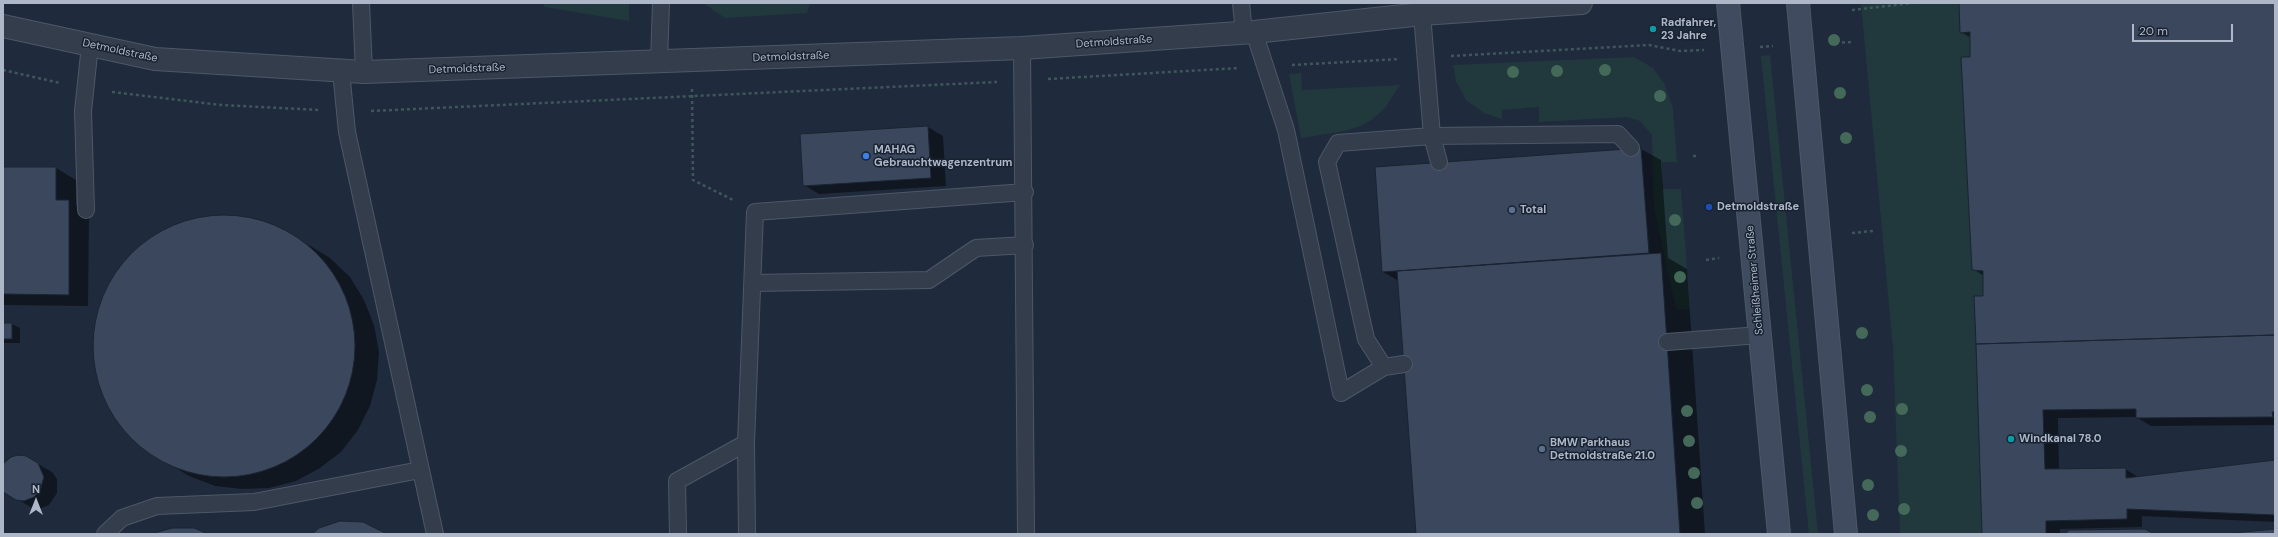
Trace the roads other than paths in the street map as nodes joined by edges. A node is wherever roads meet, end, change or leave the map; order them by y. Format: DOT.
graph roads {
  1 [pos="361,3"];
  2 [pos="661,3"];
  3 [pos="1241,3"];
  4 [pos="1581,3"];
  5 [pos="1728,3"];
  6 [pos="1798,3"];
  7 [pos="1422,14"];
  8 [pos="3,26"];
  9 [pos="1249,32"];
  10 [pos="90,45"];
  11 [pos="1022,48"];
  12 [pos="659,62"];
  13 [pos="341,71"];
  14 [pos="364,72"];
  15 [pos="1432,136"];
  16 [pos="1630,148"];
  17 [pos="1439,162"];
  18 [pos="1025,192"];
  19 [pos="86,210"];
  20 [pos="1025,245"];
  21 [pos="753,284"];
  22 [pos="1760,334"];
  23 [pos="1667,342"];
  24 [pos="1404,364"];
  25 [pos="1384,366"];
  26 [pos="746,443"];
  27 [pos="420,470"];
  28 [pos="105,534"];
  29 [pos="435,534"];
  30 [pos="678,534"];
  31 [pos="748,534"];
  32 [pos="1026,534"];
  33 [pos="1779,534"];
  34 [pos="1846,534"];
  1 -- 14 [label="lane"];
  2 -- 12 [label="lane"];
  3 -- 9 [label="lane"];
  4 -- 7 [label="street, Detmoldstraße"];
  5 -- 22 [label="main road, Schleißheimer Straße"];
  6 -- 34 [label="main road"];
  7 -- 9 [label="street, Detmoldstraße"];
  7 -- 15 [label="lane"];
  8 -- 10 [label="street, Detmoldstraße"];
  9 -- 11 [label="street, Detmoldstraße"];
  9 -- 25 [label="lane"];
  10 -- 13 [label="street, Detmoldstraße"];
  10 -- 19 [label="lane"];
  11 -- 12 [label="street, Detmoldstraße"];
  11 -- 18 [label="lane"];
  12 -- 14 [label="street, Detmoldstraße"];
  13 -- 14 [label="street, Detmoldstraße"];
  13 -- 27 [label="lane"];
  15 -- 16 [label="lane"];
  15 -- 17 [label="lane"];
  15 -- 25 [label="lane"];
  18 -- 20 [label="lane"];
  18 -- 21 [label="lane"];
  20 -- 21 [label="lane"];
  20 -- 32 [label="lane"];
  21 -- 26 [label="lane"];
  22 -- 23 [label="lane"];
  22 -- 33 [label="main road, Schleißheimer Straße"];
  24 -- 25 [label="lane"];
  26 -- 30 [label="lane"];
  26 -- 31 [label="lane"];
  27 -- 28 [label="lane"];
  27 -- 29 [label="lane"];
}
